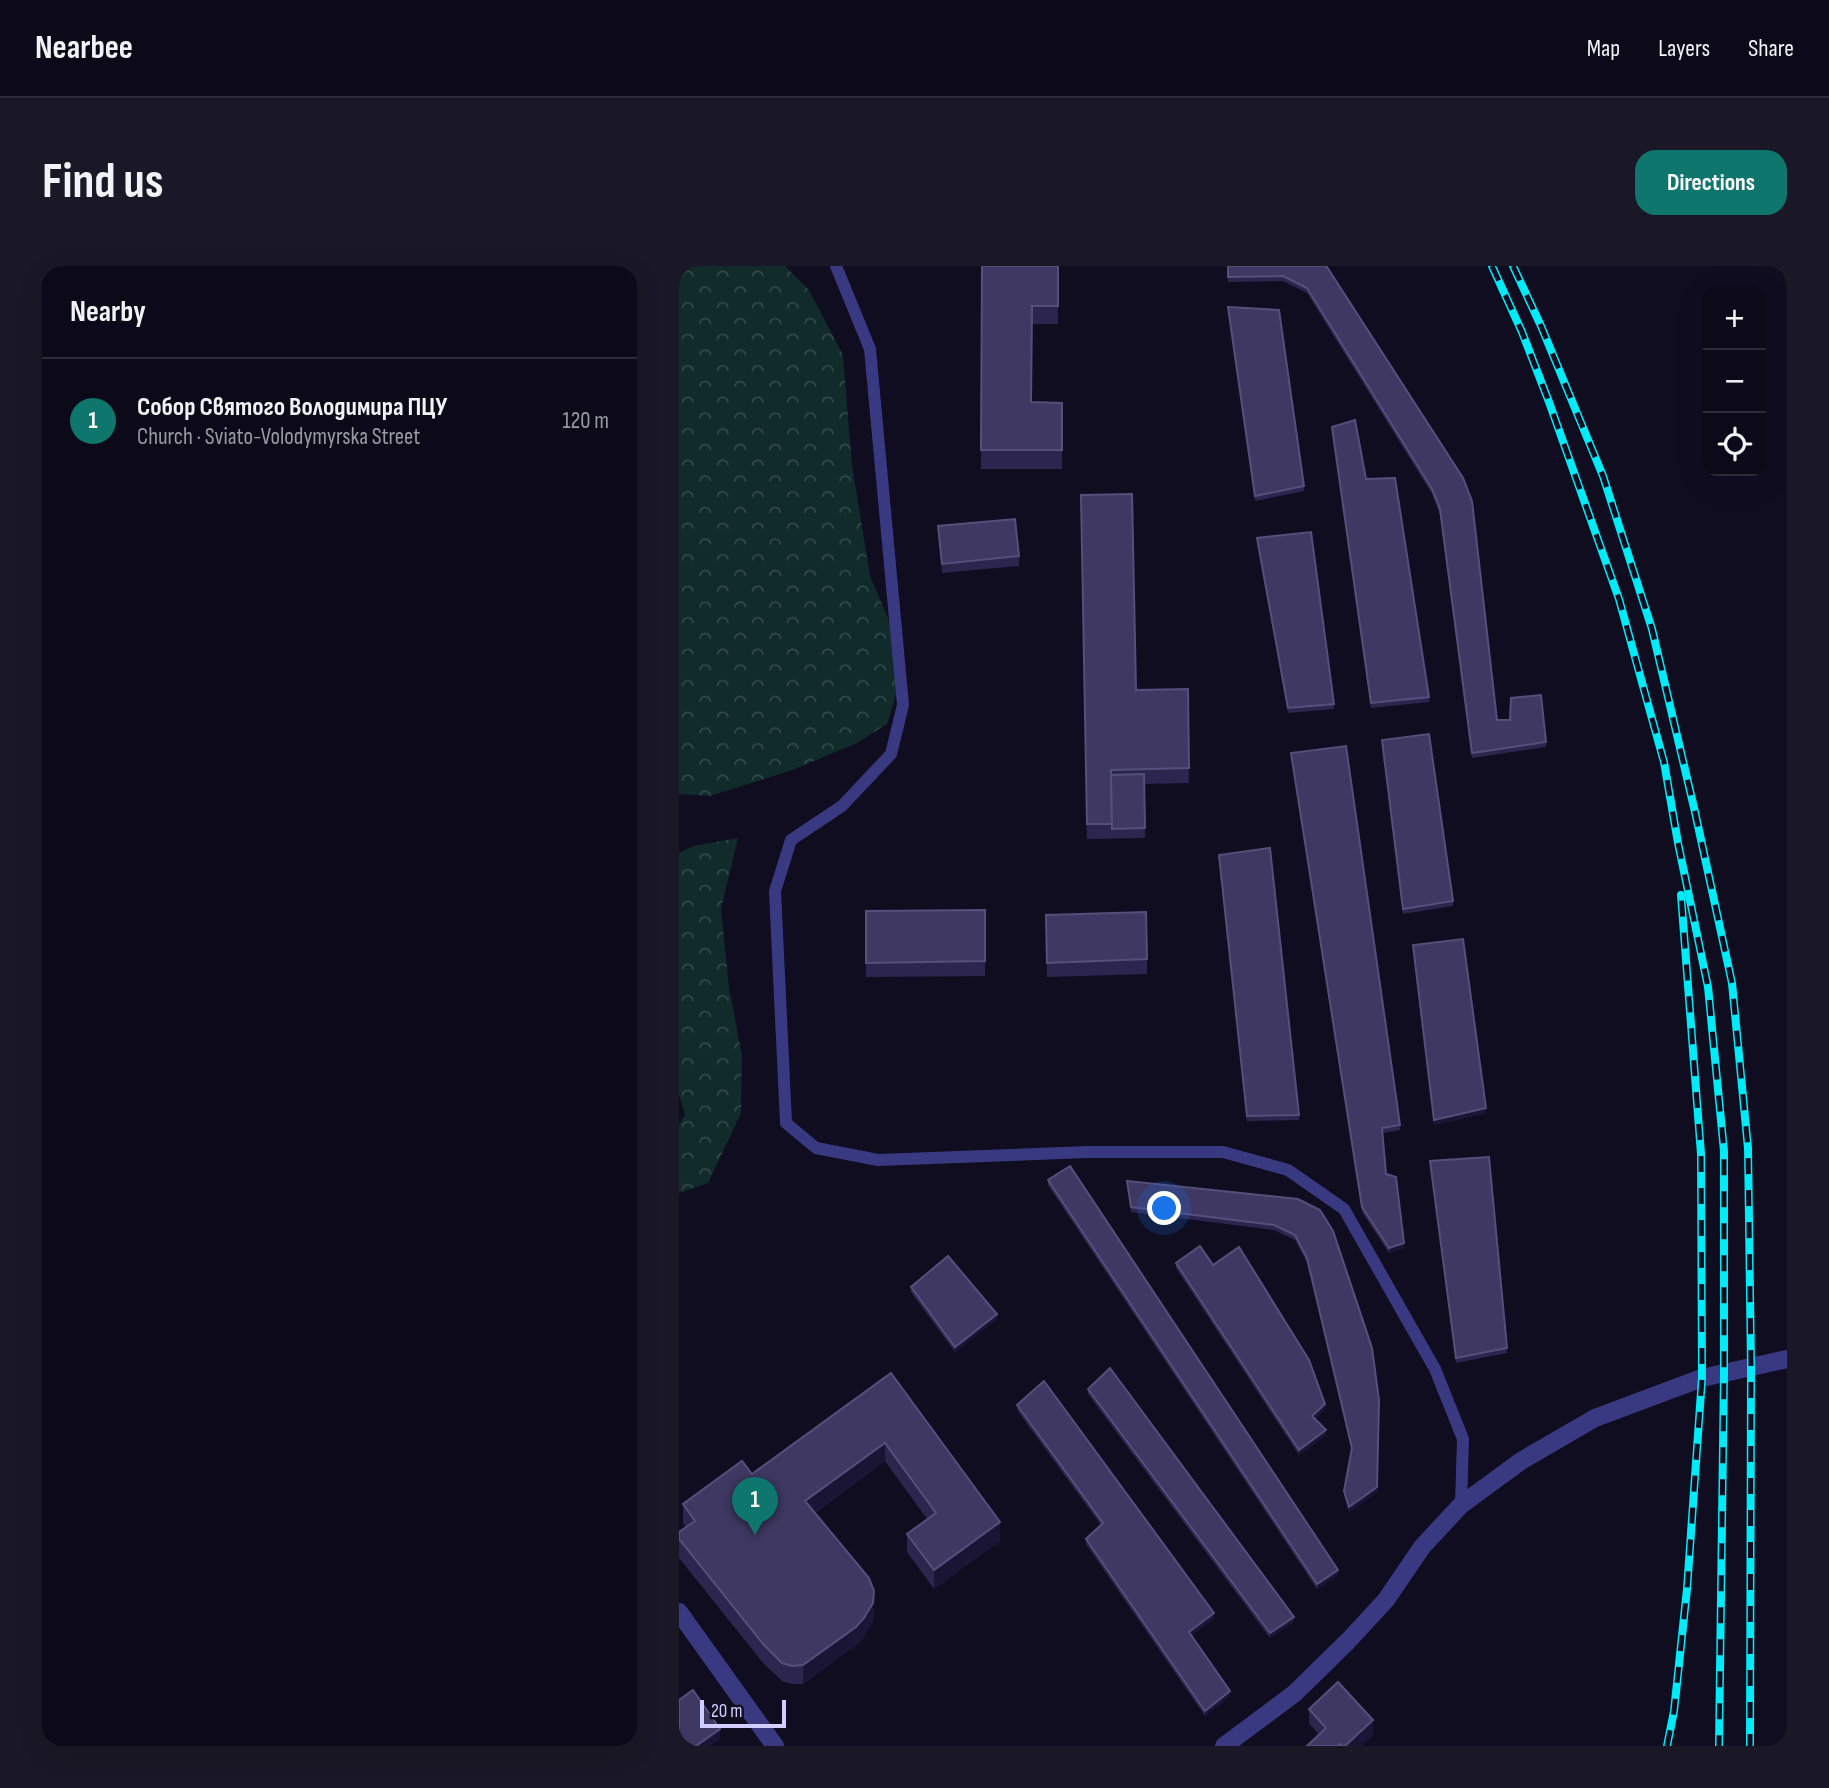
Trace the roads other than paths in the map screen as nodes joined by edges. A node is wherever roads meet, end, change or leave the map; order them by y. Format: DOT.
graph roads {
  1 [pos="835,266"];
  2 [pos="1787,1359"];
  3 [pos="1461,1505"];
  4 [pos="679,1612"];
  5 [pos="775,1746"];
  6 [pos="1224,1746"];
  1 -- 3 [label="lane"];
  2 -- 3 [label="street"];
  3 -- 6 [label="street"];
  4 -- 5 [label="street"];
}
